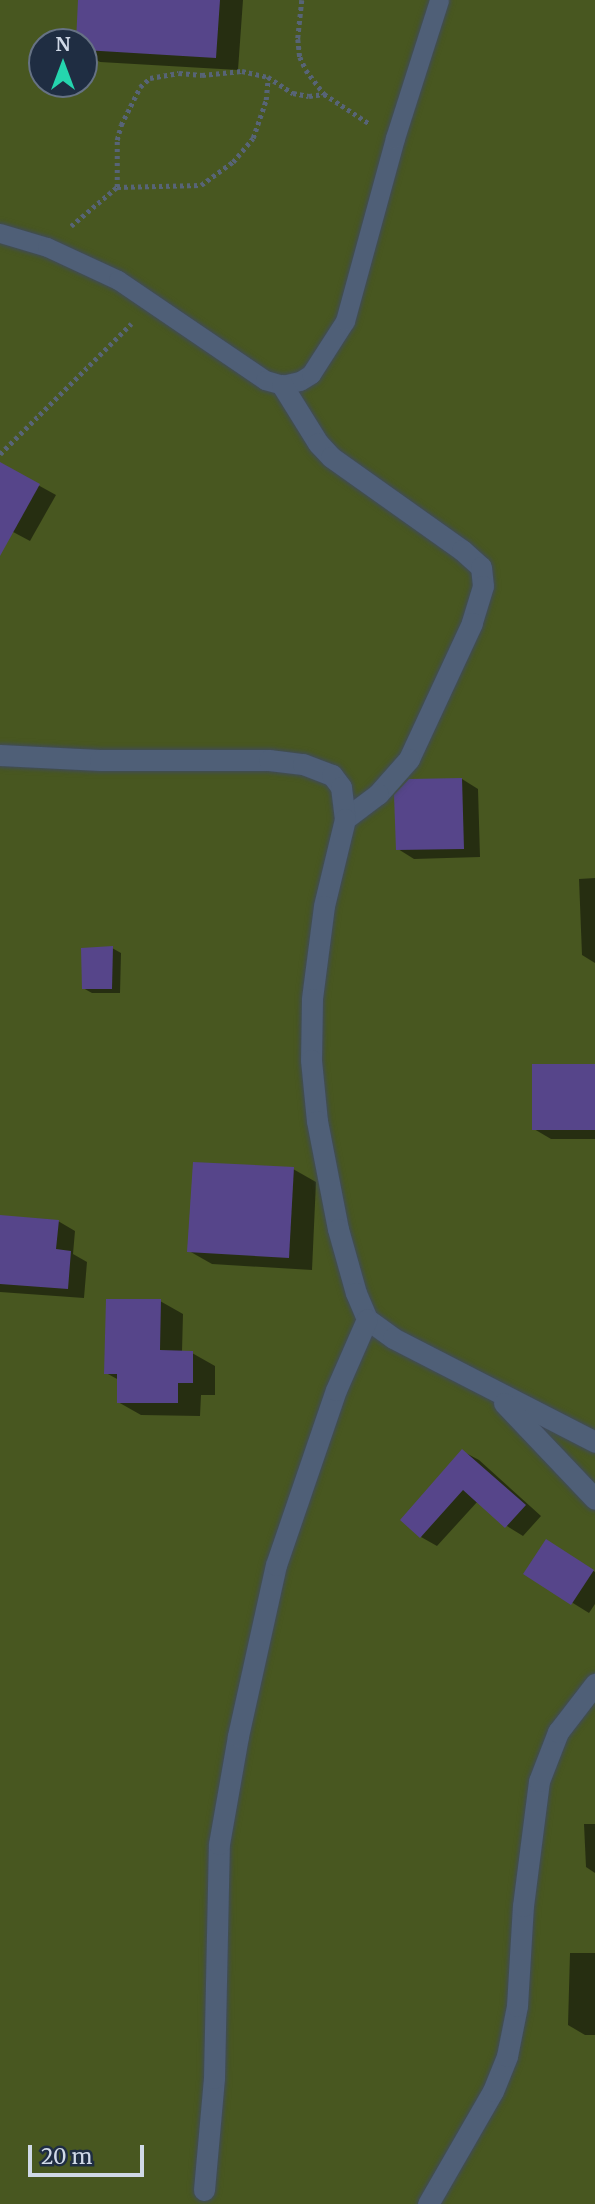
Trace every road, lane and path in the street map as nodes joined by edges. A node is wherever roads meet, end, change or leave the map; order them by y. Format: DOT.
graph roads {
  1 [pos="302,0"];
  2 [pos="439,0"];
  3 [pos="268,77"];
  4 [pos="324,94"];
  5 [pos="395,138"];
  6 [pos="117,187"];
  7 [pos="0,233"];
  8 [pos="47,247"];
  9 [pos="152,304"];
  10 [pos="282,385"];
  11 [pos="0,454"];
  12 [pos="0,755"];
  13 [pos="345,819"];
  14 [pos="367,1318"];
  15 [pos="493,1391"];
  16 [pos="595,1442"];
  17 [pos="595,1499"];
  18 [pos="595,1684"];
  19 [pos="204,2190"];
  20 [pos="428,2204"];
  1 -- 4 [label="path"];
  2 -- 5 [label="lane"];
  3 -- 4 [label="path"];
  3 -- 6 [label="path"];
  3 -- 6 [label="path"];
  4 -- 5 [label="path"];
  5 -- 10 [label="lane"];
  6 -- 8 [label="path"];
  7 -- 8 [label="lane"];
  8 -- 9 [label="lane"];
  9 -- 10 [label="lane"];
  9 -- 11 [label="path"];
  10 -- 13 [label="street"];
  12 -- 13 [label="street"];
  13 -- 14 [label="street"];
  14 -- 15 [label="street"];
  14 -- 19 [label="street"];
  15 -- 16 [label="street"];
  15 -- 17 [label="street"];
  18 -- 20 [label="street"];
}
